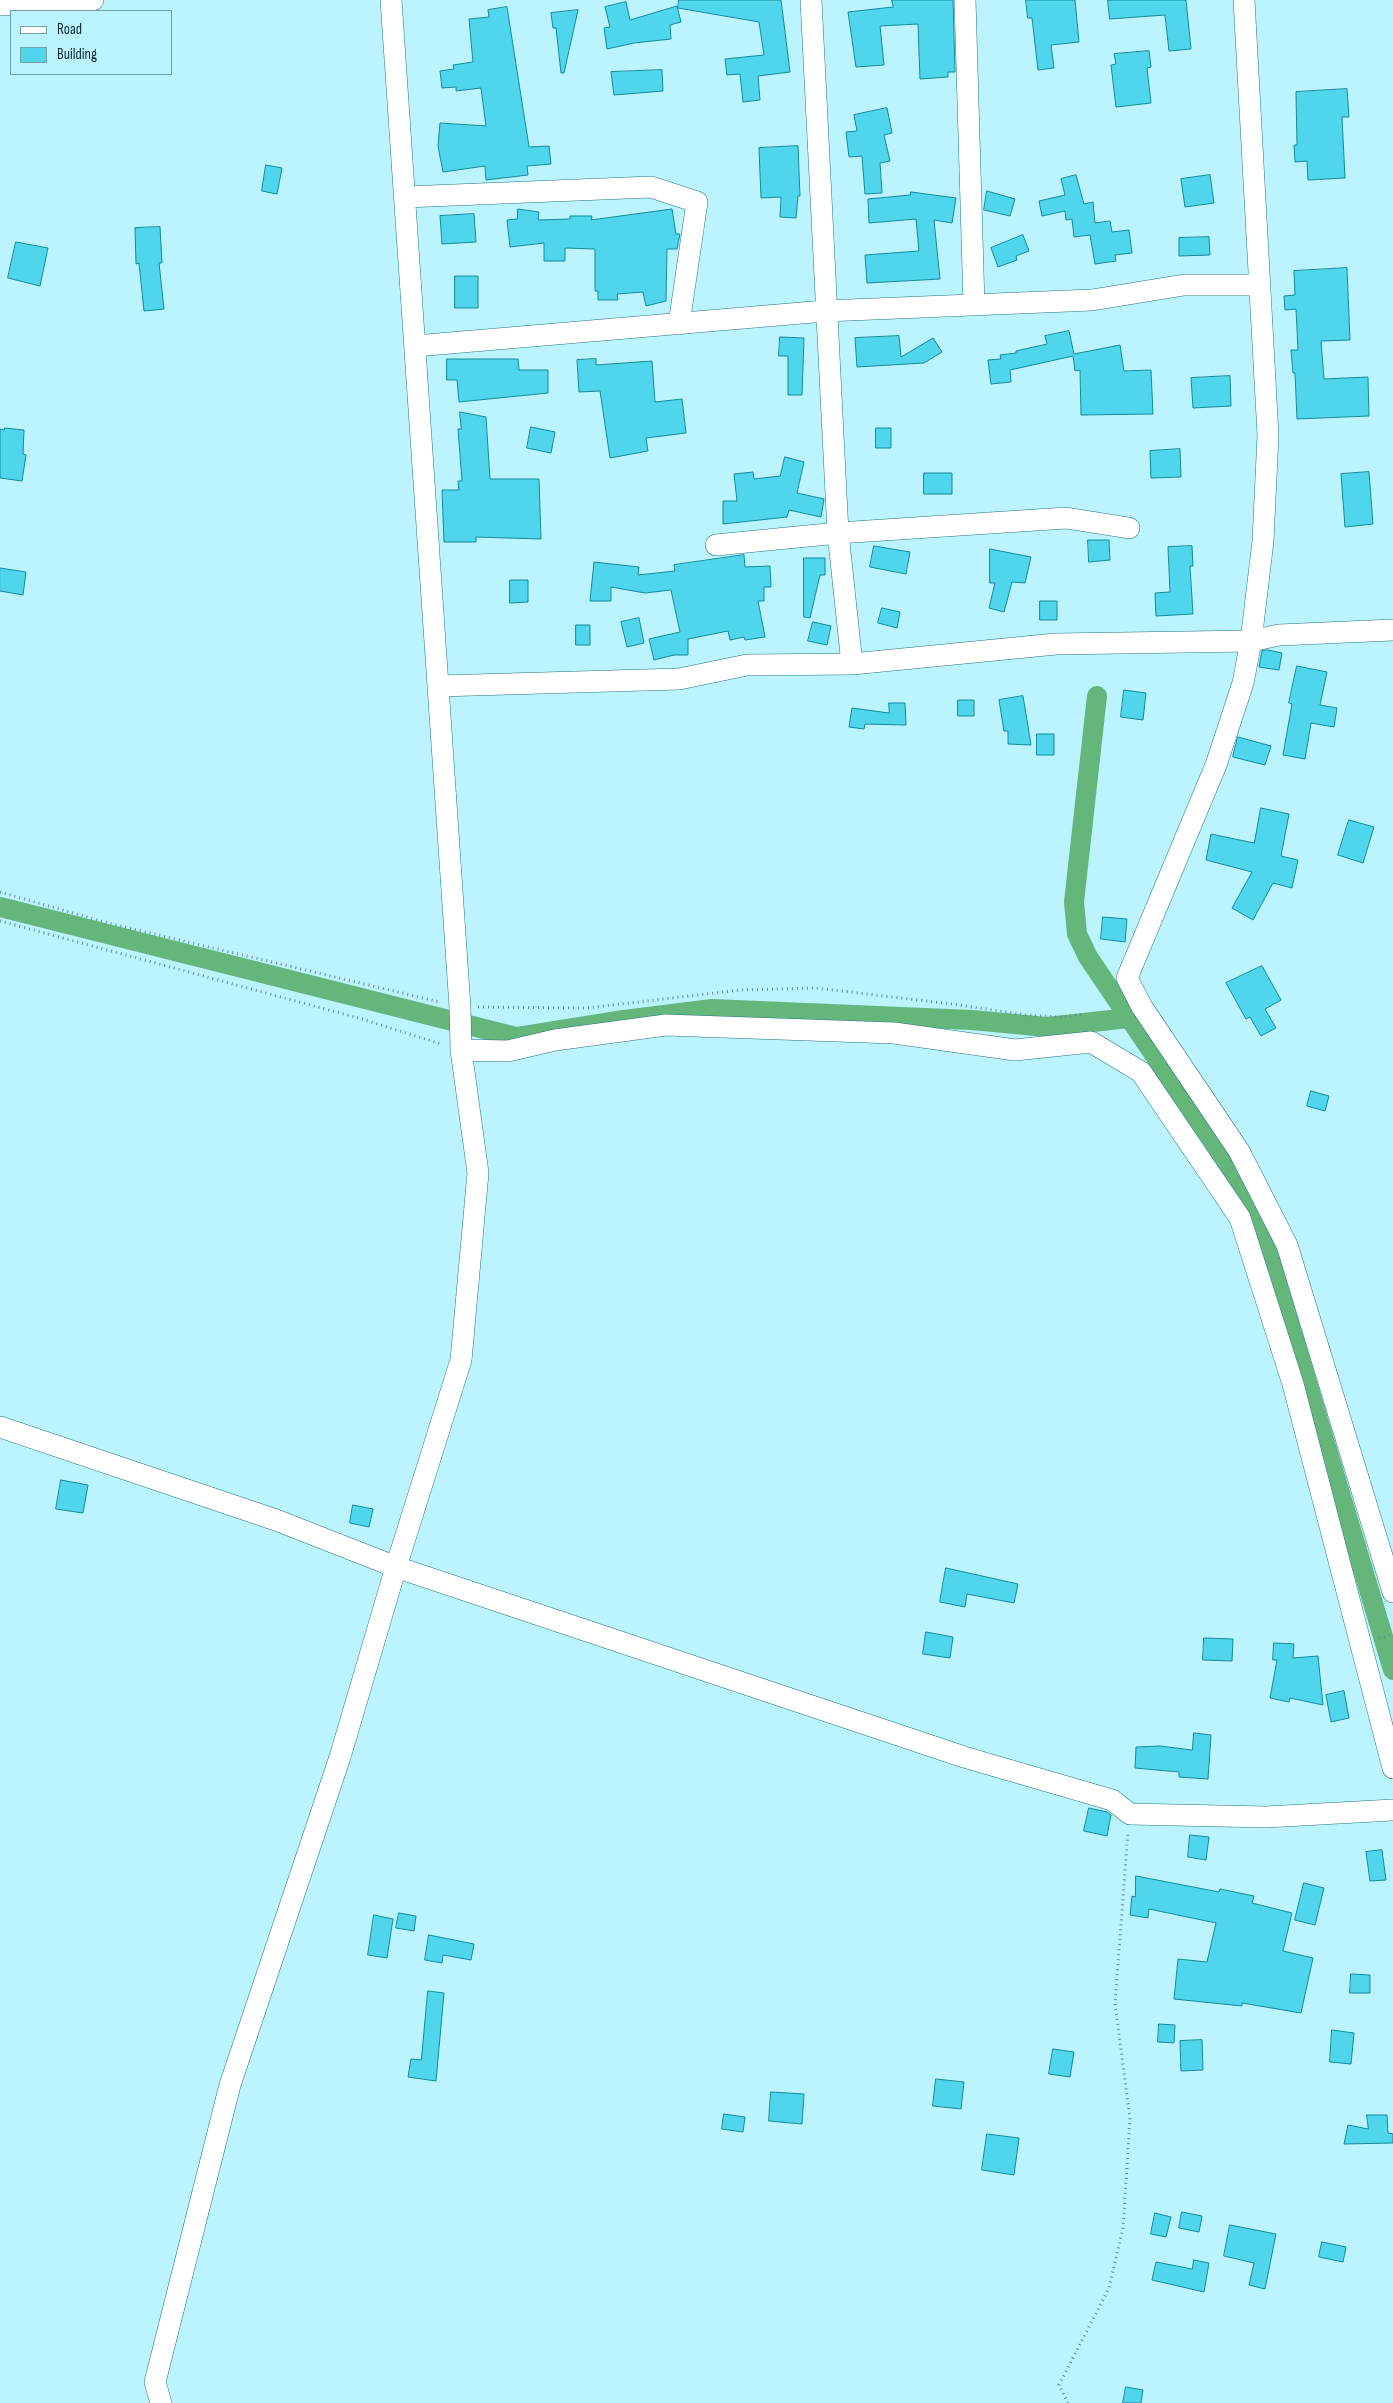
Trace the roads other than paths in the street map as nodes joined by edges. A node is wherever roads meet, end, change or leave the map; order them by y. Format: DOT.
graph roads {
  1 [pos="93,0"];
  2 [pos="391,0"];
  3 [pos="811,0"];
  4 [pos="965,0"];
  5 [pos="1244,0"];
  6 [pos="0,5"];
  7 [pos="405,198"];
  8 [pos="1259,285"];
  9 [pos="974,305"];
  10 [pos="825,311"];
  11 [pos="679,324"];
  12 [pos="415,346"];
  13 [pos="1129,528"];
  14 [pos="838,533"];
  15 [pos="716,545"];
  16 [pos="1393,630"];
  17 [pos="1252,641"];
  18 [pos="852,664"];
  19 [pos="439,686"];
  20 [pos="461,1050"];
  21 [pos="0,1427"];
  22 [pos="396,1567"];
  23 [pos="1393,1592"];
  24 [pos="1393,1768"];
  25 [pos="1393,1810"];
  26 [pos="155,2382"];
  27 [pos="148,2403"];
  28 [pos="161,2403"];
  1 -- 6 [label="street"];
  2 -- 7 [label="street"];
  3 -- 10 [label="street"];
  4 -- 9 [label="street"];
  5 -- 8 [label="street"];
  7 -- 11 [label="street"];
  7 -- 12 [label="street"];
  8 -- 9 [label="street"];
  8 -- 17 [label="street"];
  9 -- 10 [label="street"];
  10 -- 11 [label="street"];
  10 -- 14 [label="street"];
  11 -- 12 [label="street"];
  12 -- 19 [label="street"];
  13 -- 14 [label="street"];
  14 -- 15 [label="street"];
  14 -- 18 [label="street"];
  16 -- 17 [label="street"];
  17 -- 18 [label="street"];
  17 -- 23 [label="street"];
  18 -- 19 [label="street"];
  19 -- 20 [label="street"];
  20 -- 22 [label="street"];
  20 -- 24 [label="street"];
  21 -- 22 [label="street"];
  22 -- 25 [label="street"];
  22 -- 26 [label="street"];
  26 -- 27 [label="street"];
  26 -- 28 [label="street"];
}
